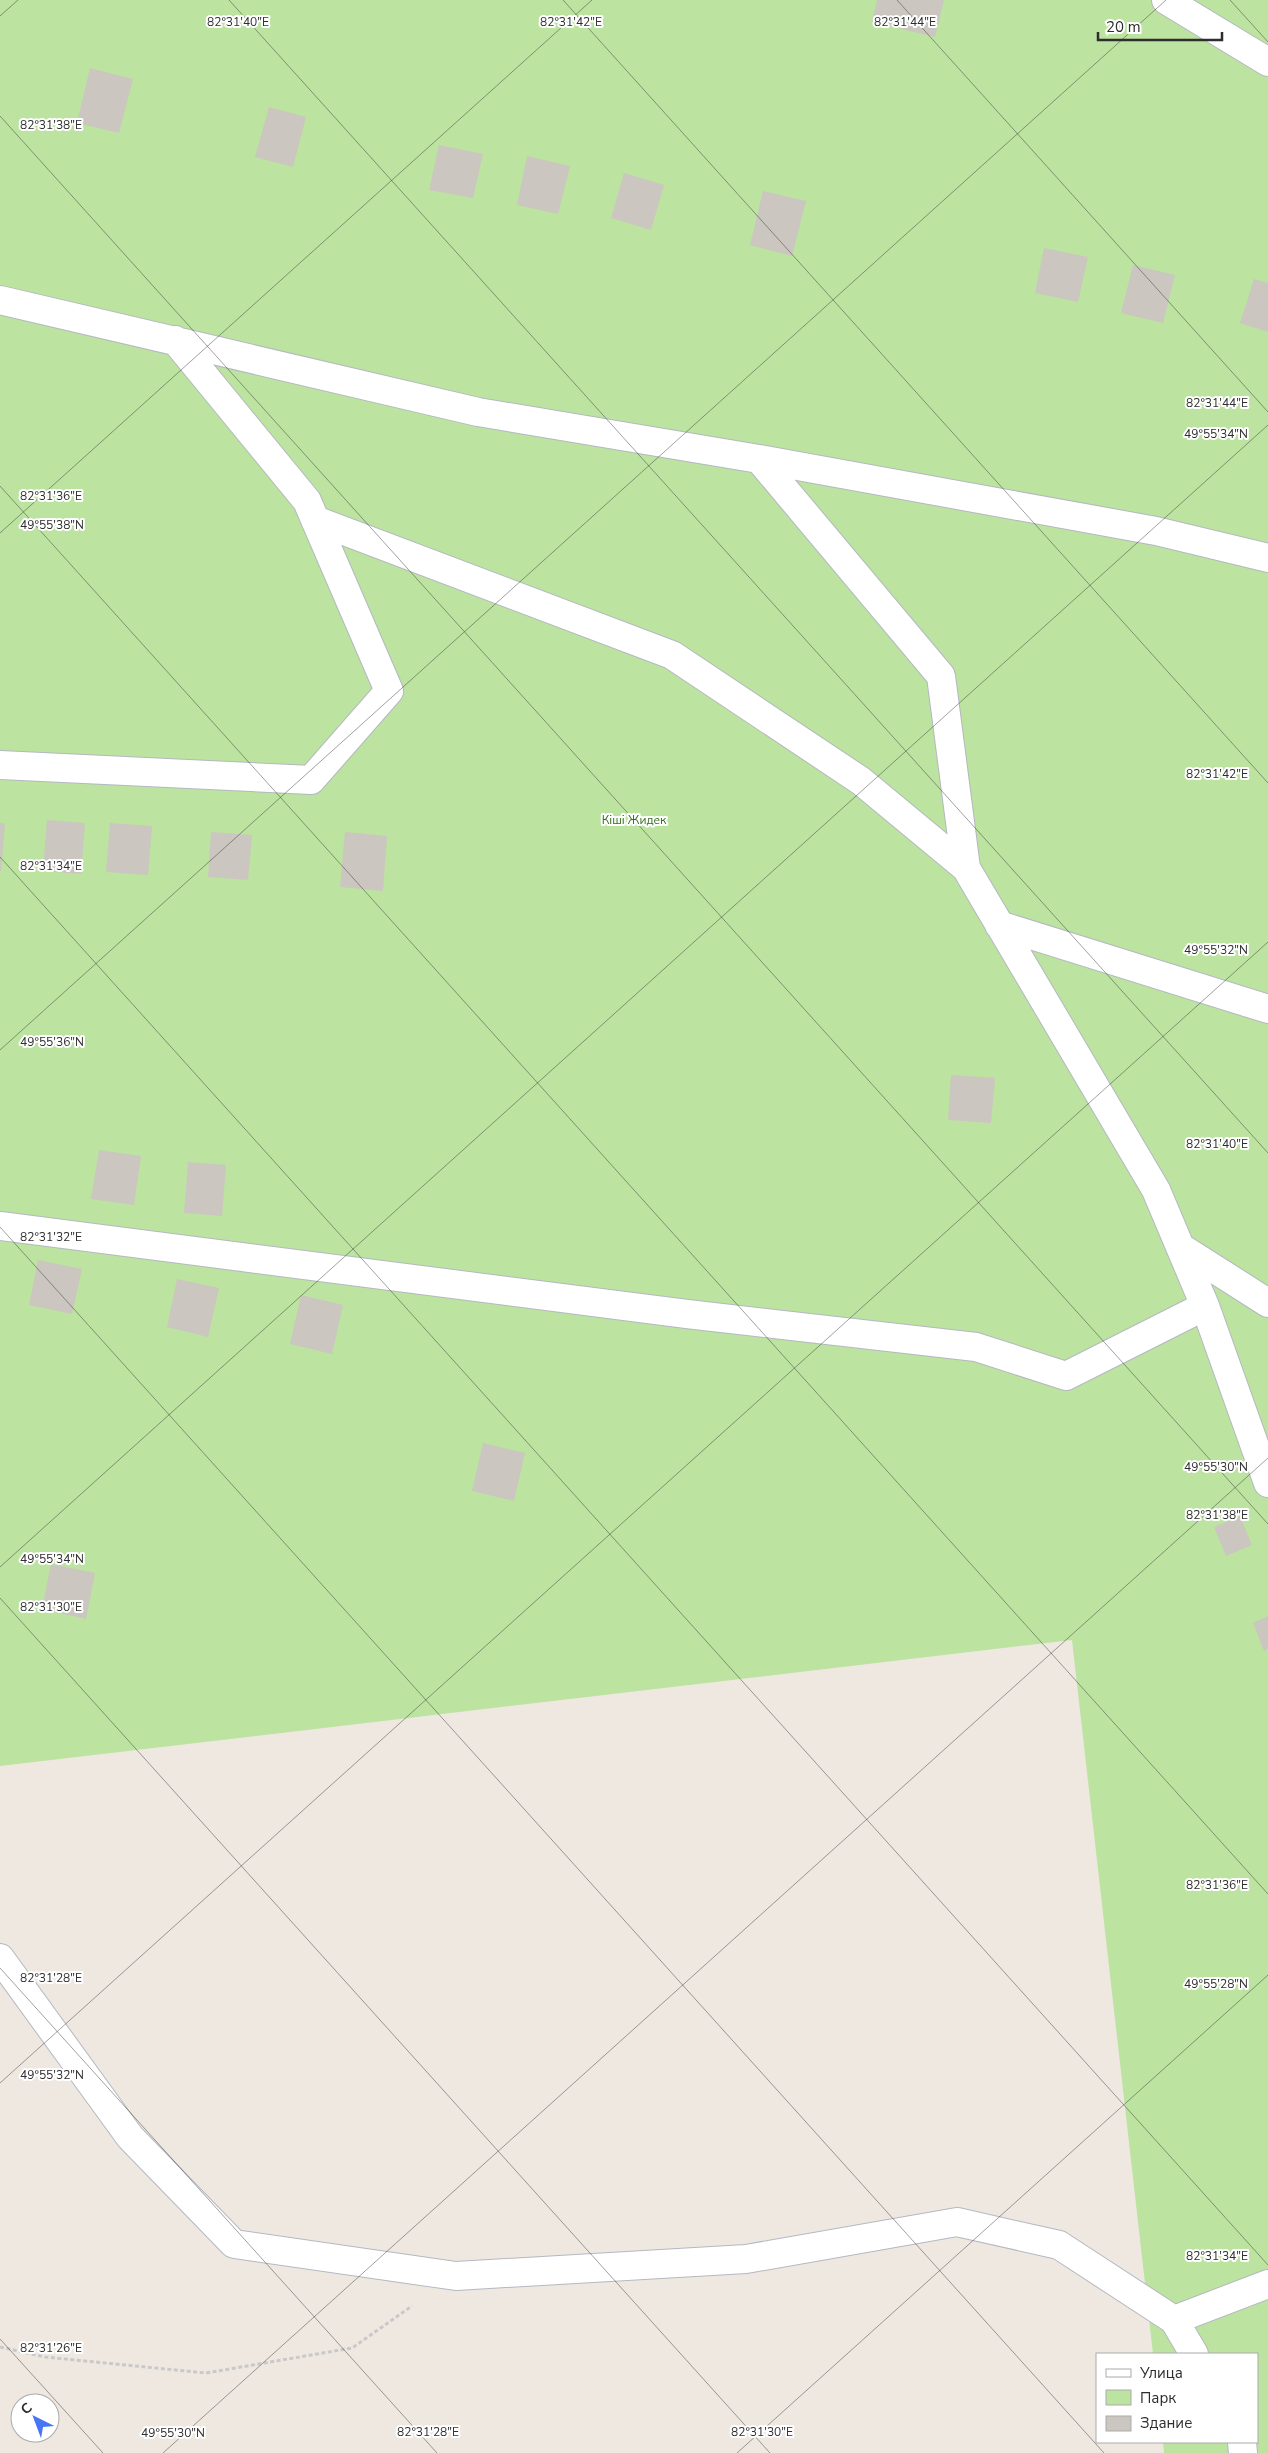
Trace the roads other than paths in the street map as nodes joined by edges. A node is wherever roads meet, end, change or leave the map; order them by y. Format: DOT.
graph roads {
  1 [pos="1166,0"];
  2 [pos="1268,62"];
  3 [pos="0,300"];
  4 [pos="175,340"];
  5 [pos="758,459"];
  6 [pos="315,520"];
  7 [pos="1268,558"];
  8 [pos="0,765"];
  9 [pos="966,868"];
  10 [pos="999,925"];
  11 [pos="1268,1009"];
  12 [pos="0,1226"];
  13 [pos="1180,1247"];
  14 [pos="1268,1304"];
  15 [pos="1205,1306"];
  16 [pos="1268,1483"];
  17 [pos="0,1958"];
  18 [pos="1268,2284"];
  19 [pos="1174,2320"];
  20 [pos="1193,2353"];
  1 -- 2 [label="street"];
  3 -- 4 [label="street"];
  4 -- 5 [label="street"];
  4 -- 6 [label="street"];
  5 -- 7 [label="street"];
  5 -- 9 [label="street"];
  6 -- 8 [label="street"];
  6 -- 9 [label="street"];
  9 -- 10 [label="street"];
  10 -- 11 [label="street"];
  10 -- 13 [label="street"];
  12 -- 15 [label="street"];
  13 -- 14 [label="street"];
  13 -- 15 [label="street"];
  15 -- 16 [label="street"];
  17 -- 19 [label="street"];
  18 -- 19 [label="street"];
  19 -- 20 [label="street"];
}
